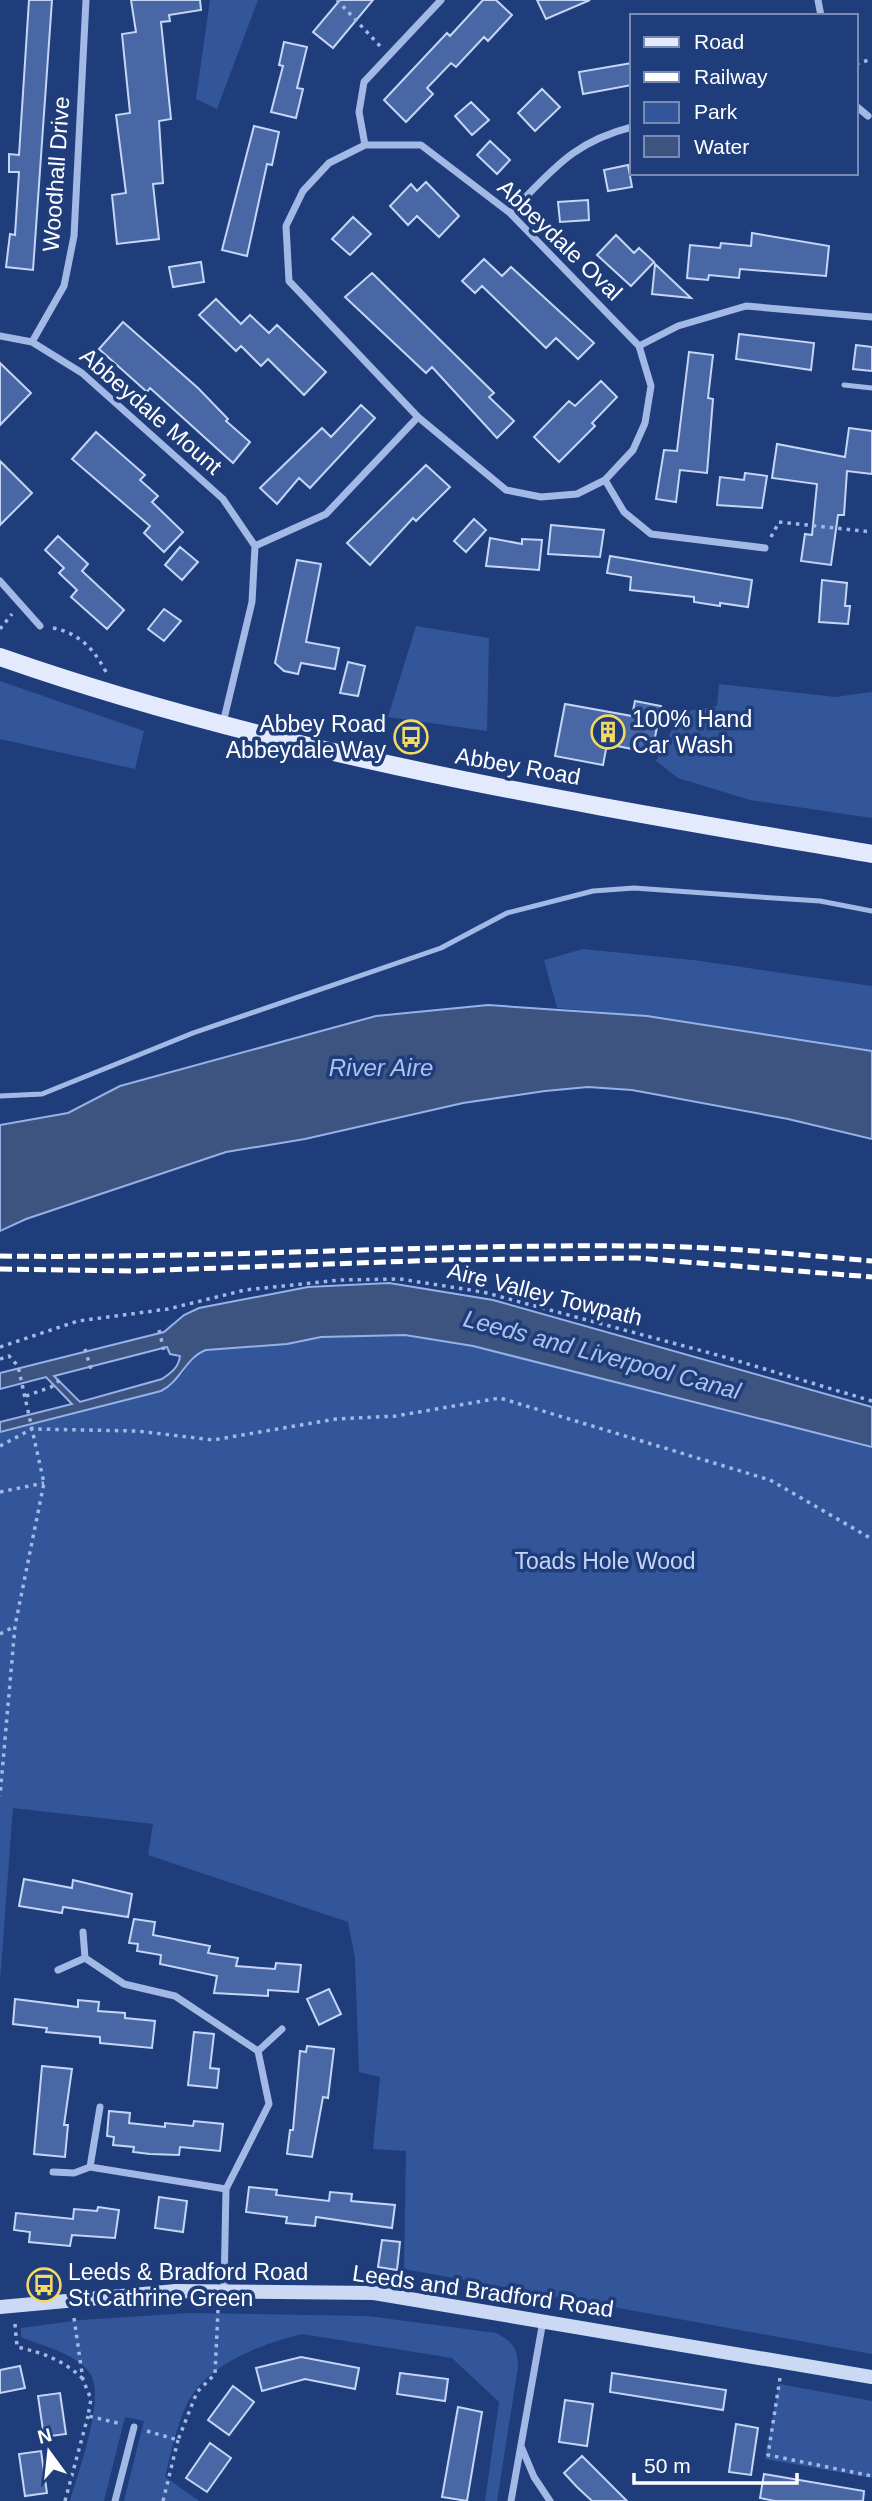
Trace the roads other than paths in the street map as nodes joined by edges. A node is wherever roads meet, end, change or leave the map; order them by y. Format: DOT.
graph roads {
  1 [pos="86,0"];
  2 [pos="441,0"];
  3 [pos="858,108"];
  4 [pos="868,116"];
  5 [pos="630,128"];
  6 [pos="365,145"];
  7 [pos="510,213"];
  8 [pos="872,317"];
  9 [pos="0,336"];
  10 [pos="32,342"];
  11 [pos="639,346"];
  12 [pos="844,385"];
  13 [pos="872,388"];
  14 [pos="418,417"];
  15 [pos="605,480"];
  16 [pos="255,545"];
  17 [pos="765,548"];
  18 [pos="0,581"];
  19 [pos="40,626"];
  20 [pos="0,657"];
  21 [pos="223,723"];
  22 [pos="872,854"];
  23 [pos="872,911"];
  24 [pos="0,1096"];
  25 [pos="83,1932"];
  26 [pos="85,1958"];
  27 [pos="58,1970"];
  28 [pos="282,2029"];
  29 [pos="258,2051"];
  30 [pos="100,2107"];
  31 [pos="90,2167"];
  32 [pos="53,2172"];
  33 [pos="226,2189"];
  34 [pos="221,2290"];
  35 [pos="6,2306"];
  36 [pos="543,2321"];
  37 [pos="872,2377"];
  38 [pos="135,2427"];
  39 [pos="521,2445"];
  40 [pos="115,2501"];
  41 [pos="511,2501"];
  42 [pos="551,2501"];
  1 -- 10 [label="street, Woodhall Drive"];
  2 -- 6 [label="street"];
  3 -- 4 [label="street"];
  5 -- 7 [label="street"];
  6 -- 7 [label="street, Abbeydale Oval"];
  6 -- 14 [label="street, Abbeydale Oval"];
  7 -- 11 [label="street, Abbeydale Oval"];
  8 -- 11 [label="street"];
  9 -- 10 [label="street, Abbeydale Mount"];
  10 -- 16 [label="street, Abbeydale Mount"];
  11 -- 15 [label="street, Abbeydale Oval"];
  12 -- 13 [label="lane"];
  14 -- 15 [label="street, Abbeydale Oval"];
  14 -- 16 [label="street"];
  15 -- 17 [label="street"];
  16 -- 21 [label="street"];
  18 -- 19 [label="street"];
  20 -- 21 [label="main road, Abbey Road"];
  21 -- 22 [label="main road, Abbey Road"];
  23 -- 24 [label="lane"];
  25 -- 26 [label="street"];
  26 -- 27 [label="street"];
  26 -- 29 [label="street"];
  28 -- 29 [label="street"];
  29 -- 33 [label="street"];
  30 -- 31 [label="street"];
  31 -- 32 [label="street"];
  31 -- 33 [label="street"];
  33 -- 34 [label="street"];
  34 -- 35 [label="main road, Leeds and Bradford Road"];
  34 -- 36 [label="main road, Leeds and Bradford Road"];
  36 -- 37 [label="main road, Leeds and Bradford Road"];
  36 -- 39 [label="street"];
  38 -- 40 [label="street"];
  39 -- 41 [label="street"];
  39 -- 42 [label="street"];
}
